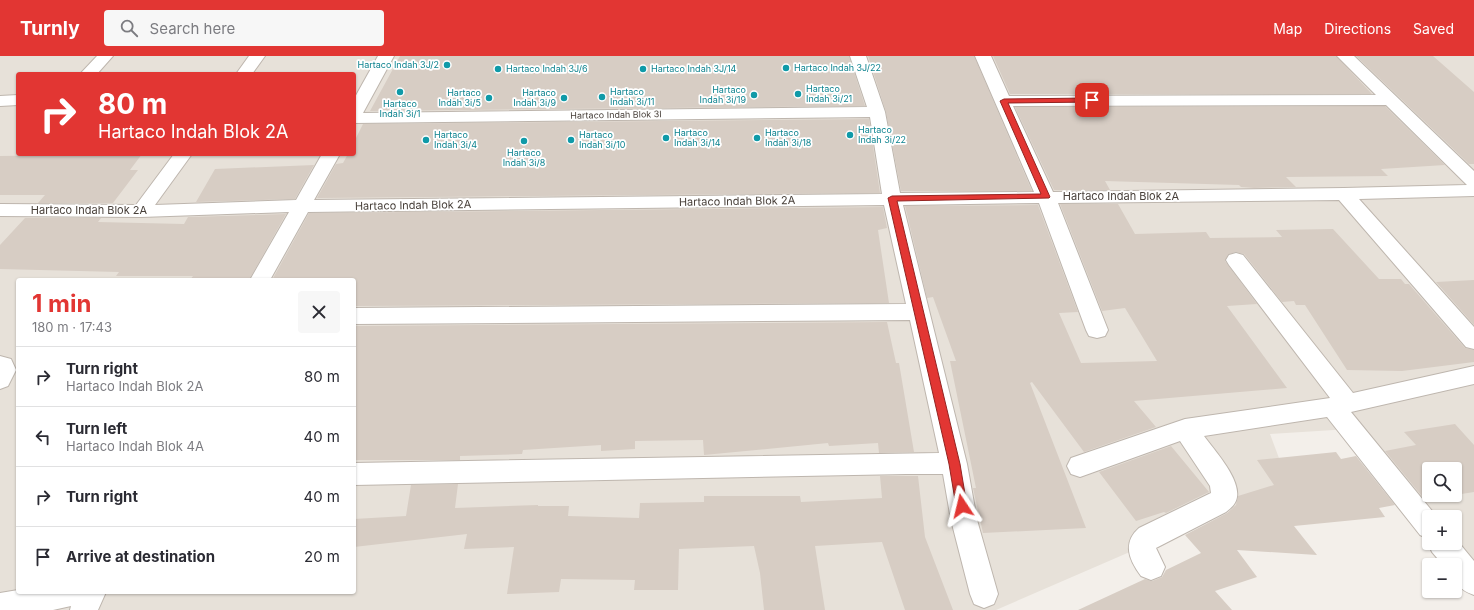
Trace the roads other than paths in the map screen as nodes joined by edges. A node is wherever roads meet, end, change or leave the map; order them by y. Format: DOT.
graph roads {
  1 [pos="105,56"];
  2 [pos="257,56"];
  3 [pos="386,56"];
  4 [pos="858,56"];
  5 [pos="983,56"];
  6 [pos="1345,56"];
  7 [pos="90,72"];
  8 [pos="245,72"];
  9 [pos="16,100"];
  10 [pos="1390,100"];
  11 [pos="0,101"];
  12 [pos="1004,101"];
  13 [pos="356,110"];
  14 [pos="877,112"];
  15 [pos="356,118"];
  16 [pos="181,156"];
  17 [pos="330,156"];
  18 [pos="1474,181"];
  19 [pos="1474,190"];
  20 [pos="1344,194"];
  21 [pos="1046,197"];
  22 [pos="892,198"];
  23 [pos="302,206"];
  24 [pos="0,210"];
  25 [pos="140,211"];
  26 [pos="1236,260"];
  27 [pos="261,278"];
  28 [pos="919,312"];
  29 [pos="356,316"];
  30 [pos="1097,330"];
  31 [pos="1474,341"];
  32 [pos="1474,375"];
  33 [pos="1341,406"];
  34 [pos="1185,429"];
  35 [pos="954,464"];
  36 [pos="1080,466"];
  37 [pos="356,474"];
  38 [pos="1422,517"];
  39 [pos="1448,550"];
  40 [pos="1152,567"];
  41 [pos="1474,582"];
  42 [pos="984,594"];
  43 [pos="84,599"];
  44 [pos="0,607"];
  1 -- 7 [label="street"];
  2 -- 8 [label="street"];
  3 -- 13 [label="street"];
  4 -- 14 [label="street"];
  5 -- 12 [label="street"];
  6 -- 10 [label="street"];
  9 -- 11 [label="street"];
  10 -- 12 [label="street"];
  10 -- 18 [label="street"];
  12 -- 21 [label="street"];
  14 -- 15 [label="street, Hartaco Indah Blok 3I"];
  14 -- 22 [label="street"];
  16 -- 25 [label="street"];
  17 -- 23 [label="street"];
  19 -- 20 [label="street, Hartaco Indah Blok 2A"];
  20 -- 21 [label="street, Hartaco Indah Blok 2A"];
  20 -- 31 [label="street"];
  21 -- 22 [label="street, Hartaco Indah Blok 2A"];
  21 -- 30 [label="street"];
  22 -- 23 [label="street, Hartaco Indah Blok 2A"];
  22 -- 28 [label="street"];
  23 -- 25 [label="street, Hartaco Indah Blok 2A"];
  23 -- 27 [label="street"];
  24 -- 25 [label="street, Hartaco Indah Blok 2A"];
  26 -- 33 [label="street"];
  28 -- 29 [label="street"];
  28 -- 35 [label="street"];
  32 -- 33 [label="street"];
  33 -- 34 [label="street"];
  33 -- 38 [label="street"];
  34 -- 36 [label="street"];
  34 -- 40 [label="street"];
  35 -- 37 [label="street"];
  35 -- 42 [label="street"];
  39 -- 41 [label="street"];
  43 -- 44 [label="street"];
}
